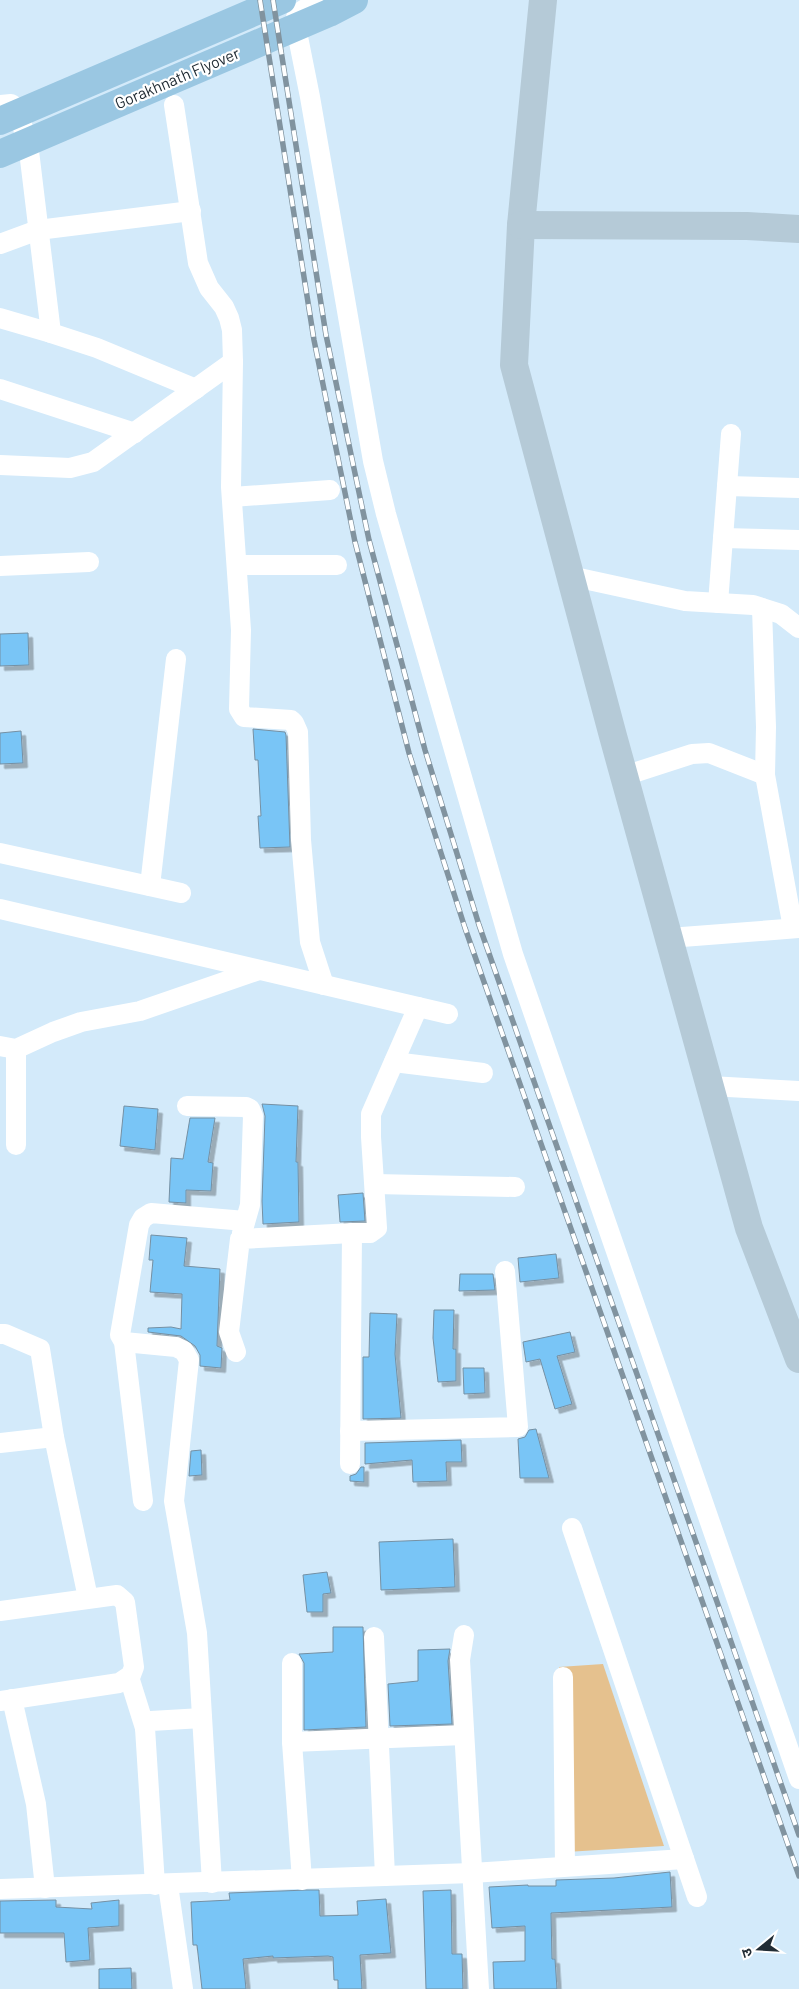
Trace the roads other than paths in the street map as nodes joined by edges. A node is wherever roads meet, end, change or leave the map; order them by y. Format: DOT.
graph roads {
  1 [pos="282,0"];
  2 [pos="319,0"];
  3 [pos="354,0"];
  4 [pos="544,0"];
  5 [pos="0,105"];
  6 [pos="174,105"];
  7 [pos="0,121"];
  8 [pos="0,154"];
  9 [pos="191,212"];
  10 [pos="521,225"];
  11 [pos="799,229"];
  12 [pos="38,230"];
  13 [pos="0,244"];
  14 [pos="0,318"];
  15 [pos="51,333"];
  16 [pos="233,362"];
  17 [pos="0,389"];
  18 [pos="196,389"];
  19 [pos="135,433"];
  20 [pos="730,434"];
  21 [pos="0,465"];
  22 [pos="727,486"];
  23 [pos="799,488"];
  24 [pos="330,490"];
  25 [pos="232,497"];
  26 [pos="723,538"];
  27 [pos="799,540"];
  28 [pos="89,562"];
  29 [pos="236,565"];
  30 [pos="337,565"];
  31 [pos="0,566"];
  32 [pos="570,576"];
  33 [pos="718,603"];
  34 [pos="762,608"];
  35 [pos="799,628"];
  36 [pos="176,659"];
  37 [pos="765,775"];
  38 [pos="624,776"];
  39 [pos="0,853"];
  40 [pos="150,886"];
  41 [pos="181,893"];
  42 [pos="0,909"];
  43 [pos="796,928"];
  44 [pos="669,938"];
  45 [pos="258,970"];
  46 [pos="324,985"];
  47 [pos="418,1008"];
  48 [pos="448,1014"];
  49 [pos="8,1048"];
  50 [pos="394,1062"];
  51 [pos="483,1073"];
  52 [pos="8,1076"];
  53 [pos="710,1086"];
  54 [pos="799,1091"];
  55 [pos="187,1106"];
  56 [pos="16,1145"];
  57 [pos="375,1184"];
  58 [pos="515,1187"];
  59 [pos="243,1230"];
  60 [pos="352,1233"];
  61 [pos="505,1271"];
  62 [pos="0,1334"];
  63 [pos="124,1342"];
  64 [pos="236,1352"];
  65 [pos="799,1359"];
  66 [pos="350,1431"];
  67 [pos="54,1437"];
  68 [pos="0,1443"];
  69 [pos="350,1464"];
  70 [pos="143,1501"];
  71 [pos="572,1528"];
  72 [pos="88,1598"];
  73 [pos="0,1611"];
  74 [pos="464,1635"];
  75 [pos="374,1637"];
  76 [pos="292,1663"];
  77 [pos="129,1677"];
  78 [pos="563,1677"];
  79 [pos="6,1700"];
  80 [pos="202,1718"];
  81 [pos="145,1728"];
  82 [pos="464,1735"];
  83 [pos="379,1738"];
  84 [pos="292,1742"];
  85 [pos="799,1779"];
  86 [pos="684,1859"];
  87 [pos="565,1866"];
  88 [pos="472,1873"];
  89 [pos="385,1876"];
  90 [pos="302,1880"];
  91 [pos="212,1883"];
  92 [pos="161,1885"];
  93 [pos="45,1888"];
  94 [pos="0,1889"];
  95 [pos="697,1897"];
  96 [pos="183,1989"];
  97 [pos="479,1989"];
  1 -- 7 [label="main road, Gorakhnath Flyover"];
  2 -- 85 [label="street"];
  3 -- 8 [label="main road, Gorakhnath Flyover"];
  4 -- 10 [label="street"];
  5 -- 12 [label="street"];
  6 -- 9 [label="street"];
  9 -- 12 [label="street"];
  9 -- 16 [label="street"];
  10 -- 11 [label="street"];
  10 -- 32 [label="street"];
  12 -- 13 [label="street"];
  12 -- 15 [label="street"];
  14 -- 15 [label="street"];
  15 -- 18 [label="street"];
  16 -- 18 [label="street"];
  16 -- 25 [label="street"];
  17 -- 19 [label="street"];
  18 -- 19 [label="street"];
  19 -- 21 [label="street"];
  20 -- 22 [label="street"];
  22 -- 23 [label="street"];
  22 -- 26 [label="street"];
  24 -- 25 [label="street"];
  25 -- 29 [label="street"];
  26 -- 27 [label="street"];
  26 -- 33 [label="street"];
  28 -- 31 [label="street"];
  29 -- 30 [label="street"];
  29 -- 46 [label="street"];
  32 -- 33 [label="street"];
  32 -- 38 [label="street"];
  33 -- 34 [label="street"];
  34 -- 35 [label="street"];
  34 -- 37 [label="street"];
  36 -- 40 [label="street"];
  37 -- 38 [label="street"];
  37 -- 43 [label="street"];
  38 -- 44 [label="street"];
  39 -- 40 [label="street"];
  40 -- 41 [label="street"];
  42 -- 45 [label="street"];
  43 -- 44 [label="street"];
  44 -- 53 [label="street"];
  45 -- 46 [label="street"];
  45 -- 49 [label="street"];
  46 -- 47 [label="street"];
  47 -- 48 [label="street"];
  47 -- 50 [label="street"];
  49 -- 52 [label="street"];
  50 -- 51 [label="street"];
  50 -- 57 [label="street"];
  52 -- 56 [label="street"];
  53 -- 54 [label="street"];
  53 -- 65 [label="street"];
  55 -- 59 [label="street"];
  57 -- 58 [label="street"];
  57 -- 60 [label="street"];
  59 -- 60 [label="street"];
  59 -- 63 [label="street"];
  59 -- 64 [label="street"];
  60 -- 66 [label="street"];
  61 -- 66 [label="street"];
  62 -- 67 [label="street"];
  63 -- 70 [label="street"];
  63 -- 80 [label="street"];
  66 -- 69 [label="street"];
  67 -- 68 [label="street"];
  67 -- 72 [label="street"];
  71 -- 86 [label="street"];
  72 -- 73 [label="street"];
  72 -- 77 [label="street"];
  74 -- 82 [label="street"];
  75 -- 83 [label="street"];
  76 -- 84 [label="street"];
  77 -- 79 [label="street"];
  77 -- 81 [label="street"];
  78 -- 87 [label="street"];
  79 -- 93 [label="street"];
  80 -- 81 [label="street"];
  80 -- 91 [label="street"];
  81 -- 92 [label="street"];
  82 -- 83 [label="street"];
  82 -- 88 [label="street"];
  83 -- 84 [label="street"];
  83 -- 89 [label="street"];
  84 -- 90 [label="street"];
  86 -- 87 [label="street"];
  86 -- 95 [label="street"];
  87 -- 88 [label="street"];
  88 -- 89 [label="street"];
  88 -- 97 [label="street"];
  89 -- 90 [label="street"];
  90 -- 91 [label="street"];
  91 -- 92 [label="street"];
  92 -- 93 [label="street"];
  92 -- 96 [label="street"];
  93 -- 94 [label="street"];
}
